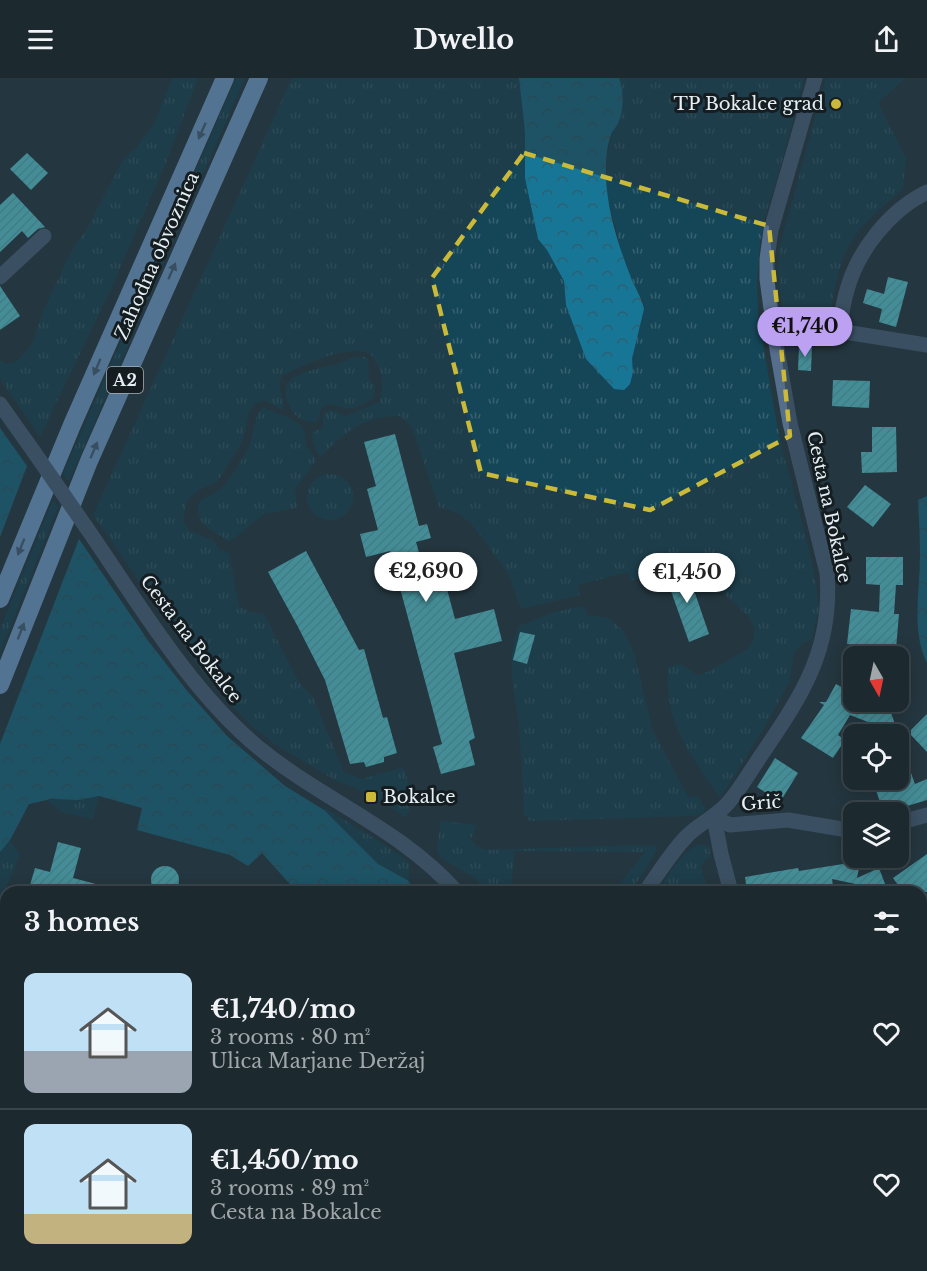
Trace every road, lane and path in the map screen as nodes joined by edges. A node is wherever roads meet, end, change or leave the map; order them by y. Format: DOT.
graph roads {
  1 [pos="225,78"];
  2 [pos="259,78"];
  3 [pos="815,78"];
  4 [pos="927,192"];
  5 [pos="44,236"];
  6 [pos="0,277"];
  7 [pos="839,331"];
  8 [pos="775,338"];
  9 [pos="927,345"];
  10 [pos="0,404"];
  11 [pos="0,599"];
  12 [pos="0,685"];
  13 [pos="927,815"];
  14 [pos="714,817"];
  15 [pos="909,820"];
  16 [pos="843,829"];
  17 [pos="451,886"];
  18 [pos="650,886"];
  19 [pos="729,886"];
  1 -- 11 [label="highway, Zahodna obvoznica / A2, one-way"];
  12 -- 2 [label="highway, Zahodna obvoznica / A2, one-way"];
  3 -- 8 [label="street, Cesta na Bokalce"];
  4 -- 7 [label="street"];
  5 -- 6 [label="street"];
  7 -- 8 [label="street"];
  7 -- 9 [label="street"];
  8 -- 14 [label="street, Cesta na Bokalce"];
  10 -- 17 [label="street, Cesta na Bokalce, bridge"];
  13 -- 15 [label="street"];
  14 -- 16 [label="street, Grič"];
  14 -- 18 [label="street, Cesta na Bokalce"];
  14 -- 19 [label="street"];
}
